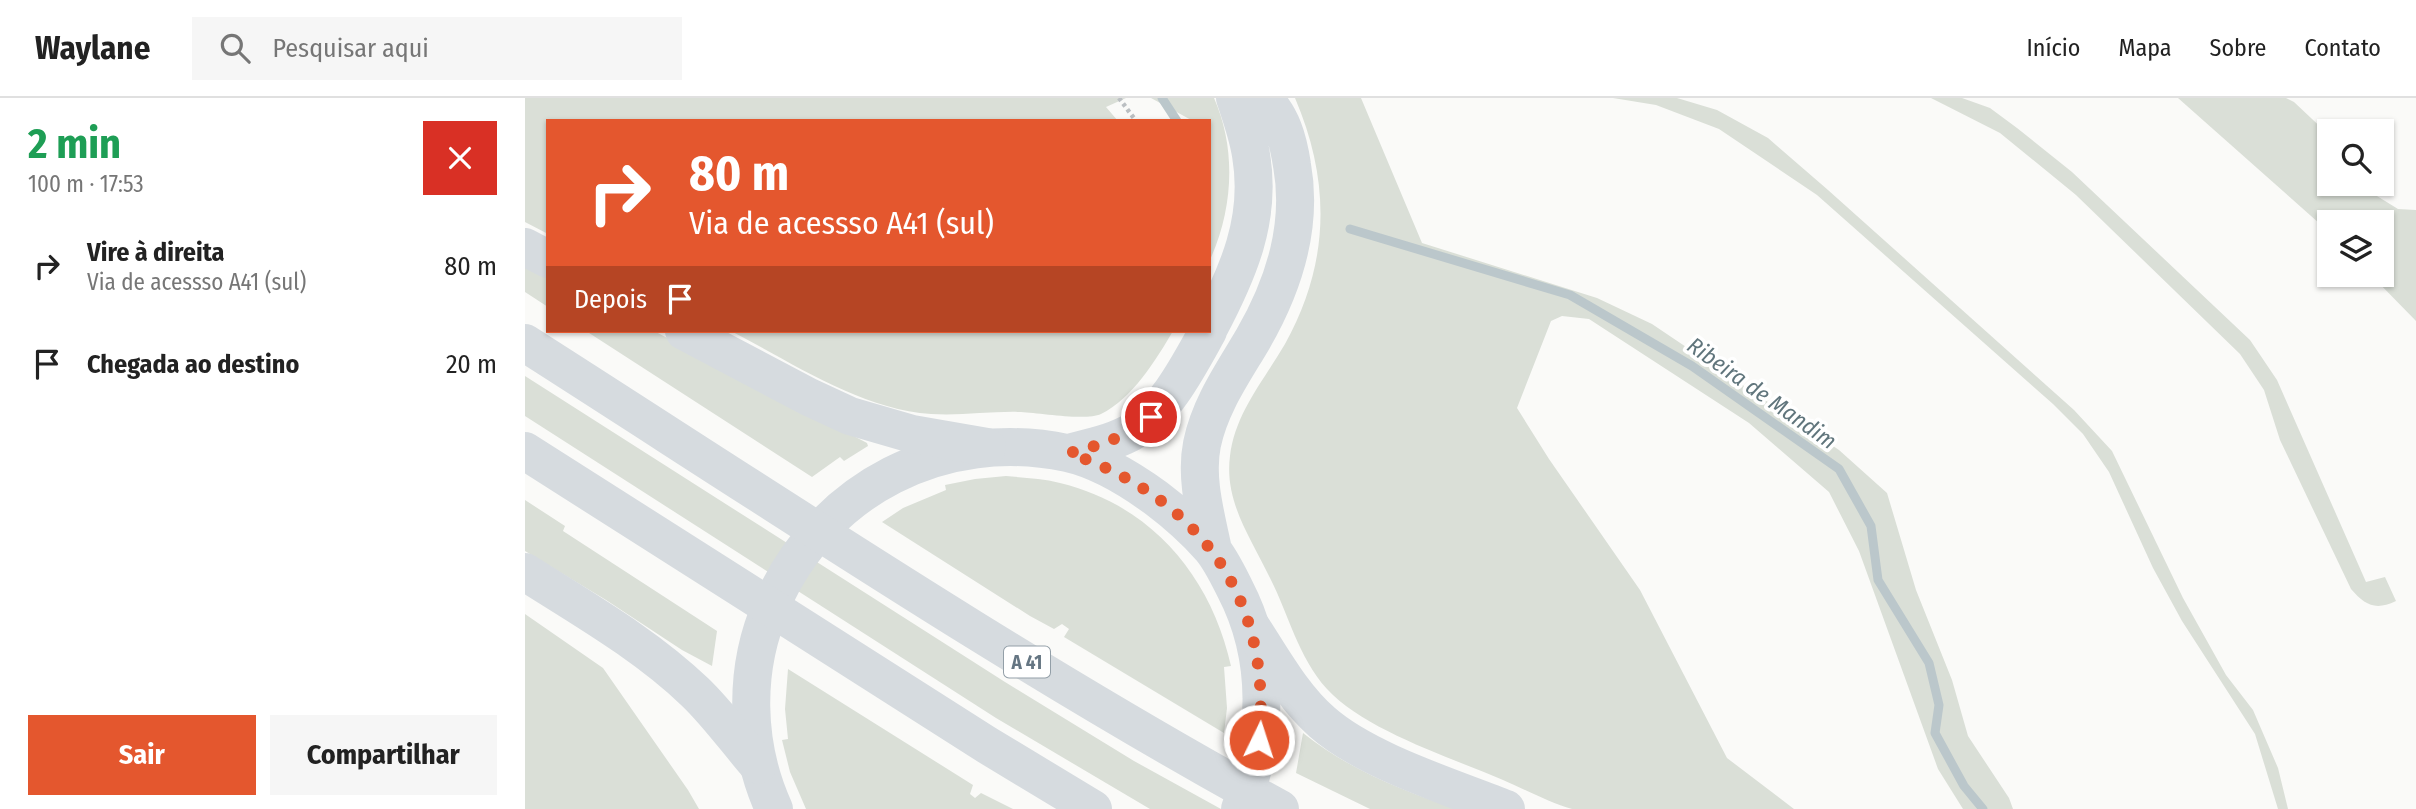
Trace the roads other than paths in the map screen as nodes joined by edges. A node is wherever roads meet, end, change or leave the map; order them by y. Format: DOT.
graph roads {
  1 [pos="1234,98"];
  2 [pos="1263,98"];
  3 [pos="525,247"];
  4 [pos="546,258"];
  5 [pos="1211,323"];
  6 [pos="688,333"];
  7 [pos="1206,333"];
  8 [pos="525,342"];
  9 [pos="988,447"];
  10 [pos="525,451"];
  11 [pos="1069,453"];
  12 [pos="1213,550"];
  13 [pos="525,572"];
  14 [pos="1252,628"];
  15 [pos="758,765"];
  16 [pos="774,809"];
  17 [pos="1093,809"];
  18 [pos="1240,809"];
  19 [pos="1280,809"];
  20 [pos="1506,809"];
  1 -- 5 [label="main road"];
  2 -- 12 [label="main road"];
  3 -- 4 [label="main road"];
  6 -- 9 [label="main road"];
  7 -- 11 [label="main road"];
  8 -- 19 [label="main road, A 41"];
  9 -- 11 [label="main road"];
  9 -- 15 [label="main road"];
  10 -- 17 [label="main road"];
  11 -- 12 [label="main road"];
  12 -- 14 [label="main road"];
  13 -- 15 [label="main road"];
  14 -- 18 [label="main road"];
  14 -- 20 [label="main road"];
  15 -- 16 [label="main road"];
}
